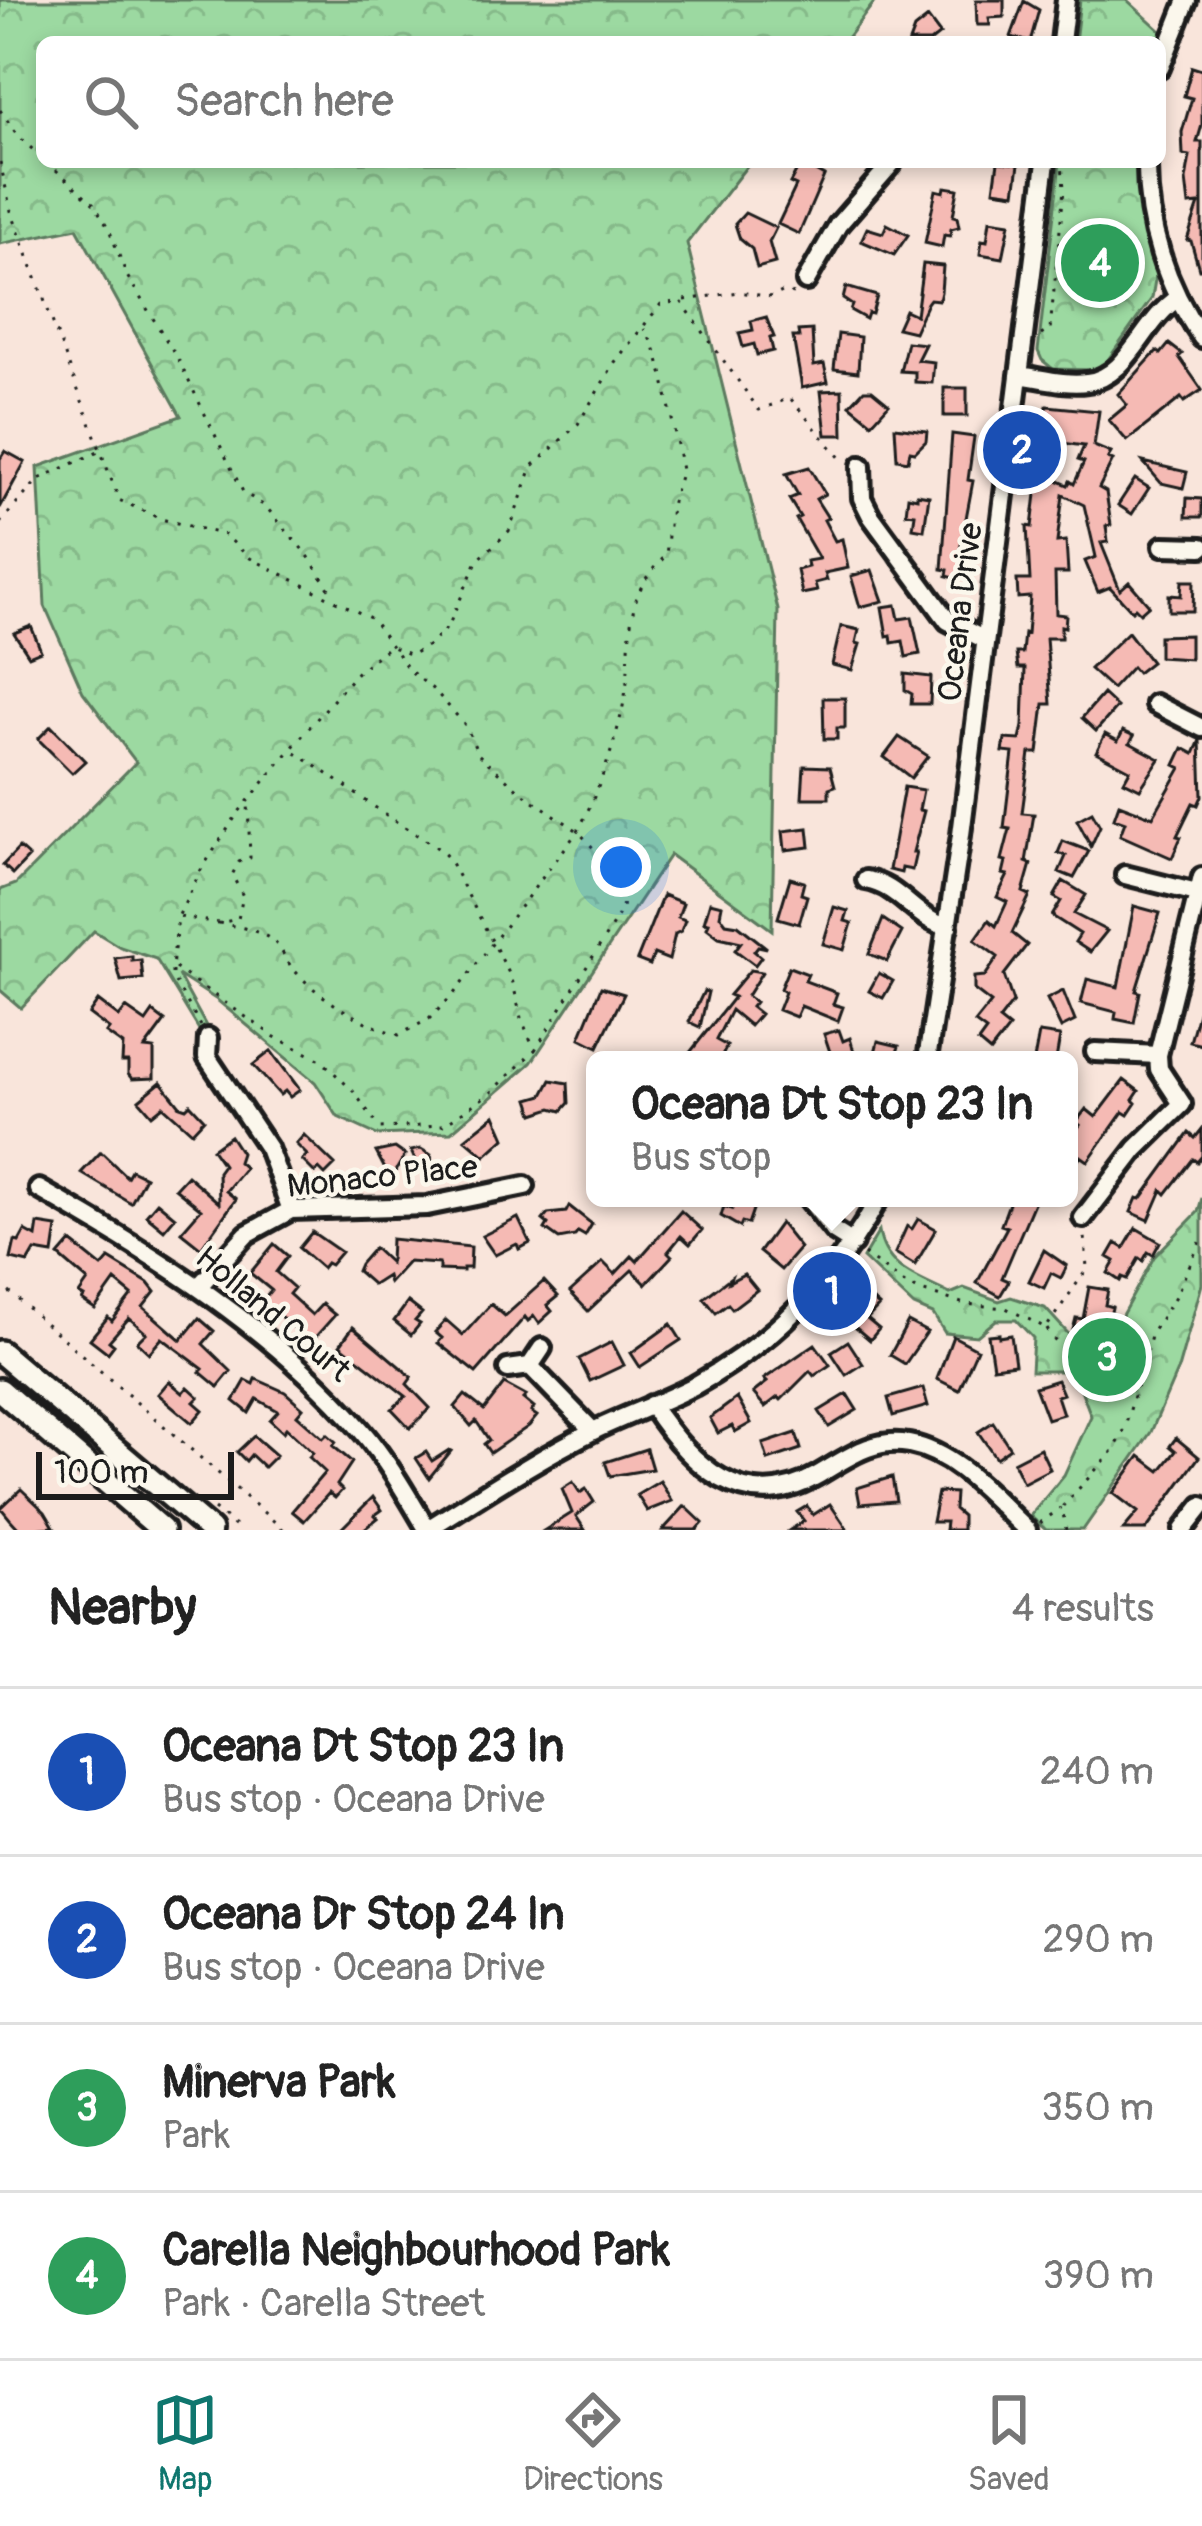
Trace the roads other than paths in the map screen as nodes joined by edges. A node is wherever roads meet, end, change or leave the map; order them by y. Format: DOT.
graph roads {
  1 [pos="1066,0"];
  2 [pos="1187,0"];
  3 [pos="1062,36"];
  4 [pos="1166,53"];
  5 [pos="888,168"];
  6 [pos="1045,168"];
  7 [pos="1147,168"];
  8 [pos="800,287"];
  9 [pos="1177,299"];
  10 [pos="1202,338"];
  11 [pos="1019,375"];
  12 [pos="853,462"];
  13 [pos="1163,546"];
  14 [pos="1202,547"];
  15 [pos="985,640"];
  16 [pos="1155,704"];
  17 [pos="1202,728"];
  18 [pos="1125,875"];
  19 [pos="866,880"];
  20 [pos="1200,885"];
  21 [pos="948,926"];
  22 [pos="202,1050"];
  23 [pos="927,1051"];
  24 [pos="1096,1052"];
  25 [pos="1158,1055"];
  26 [pos="1202,1092"];
  27 [pos="1182,1104"];
  28 [pos="525,1186"];
  29 [pos="39,1189"];
  30 [pos="814,1207"];
  31 [pos="875,1207"];
  32 [pos="291,1210"];
  33 [pos="1084,1227"];
  34 [pos="858,1248"];
  35 [pos="200,1285"];
  36 [pos="542,1348"];
  37 [pos="0,1352"];
  38 [pos="530,1366"];
  39 [pos="508,1369"];
  40 [pos="0,1390"];
  41 [pos="651,1405"];
  42 [pos="593,1431"];
  43 [pos="1202,1506"];
  44 [pos="1031,1527"];
  45 [pos="162,1530"];
  46 [pos="210,1530"];
  47 [pos="427,1530"];
  48 [pos="1183,1530"];
  1 -- 3 [label="street"];
  2 -- 4 [label="street"];
  5 -- 8 [label="street"];
  6 -- 11 [label="street, Oceana Drive"];
  7 -- 9 [label="street"];
  9 -- 10 [label="street"];
  9 -- 11 [label="street"];
  11 -- 15 [label="street, Oceana Drive"];
  12 -- 15 [label="street"];
  13 -- 14 [label="street"];
  15 -- 21 [label="street, Oceana Drive"];
  16 -- 17 [label="street"];
  18 -- 20 [label="street"];
  19 -- 21 [label="street"];
  20 -- 25 [label="street"];
  21 -- 23 [label="street, Oceana Drive"];
  22 -- 32 [label="street"];
  24 -- 25 [label="street"];
  25 -- 27 [label="street"];
  26 -- 27 [label="street"];
  27 -- 33 [label="street"];
  28 -- 32 [label="street, Monaco Place"];
  29 -- 35 [label="street, Holland Court"];
  30 -- 34 [label="street"];
  31 -- 34 [label="street"];
  32 -- 35 [label="street, Monaco Place"];
  34 -- 41 [label="street"];
  35 -- 47 [label="street, Holland Court"];
  36 -- 38 [label="street"];
  37 -- 46 [label="main road"];
  38 -- 39 [label="street"];
  38 -- 42 [label="street"];
  40 -- 45 [label="main road"];
  41 -- 42 [label="street"];
  41 -- 44 [label="street"];
  42 -- 47 [label="street"];
  43 -- 48 [label="street"];
}
